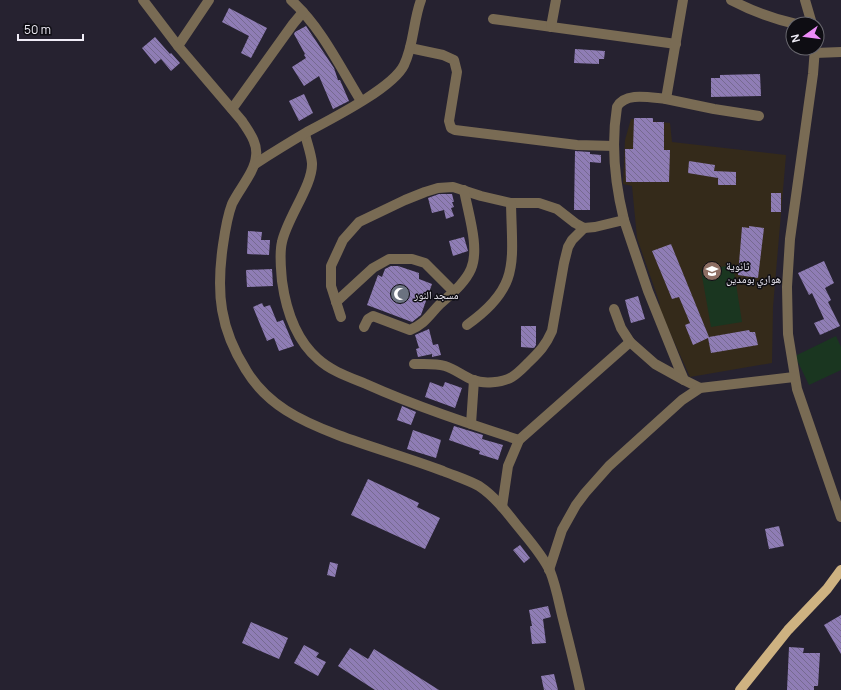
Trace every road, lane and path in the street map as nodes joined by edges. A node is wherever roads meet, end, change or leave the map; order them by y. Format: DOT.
graph roads {
  1 [pos="142,0"];
  2 [pos="209,0"];
  3 [pos="291,0"];
  4 [pos="421,0"];
  5 [pos="556,0"];
  6 [pos="683,0"];
  7 [pos="731,0"];
  8 [pos="805,0"];
  9 [pos="303,12"];
  10 [pos="810,16"];
  11 [pos="493,19"];
  12 [pos="785,21"];
  13 [pos="551,27"];
  14 [pos="676,44"];
  15 [pos="178,46"];
  16 [pos="410,48"];
  17 [pos="825,51"];
  18 [pos="841,52"];
  19 [pos="815,56"];
  20 [pos="666,99"];
  21 [pos="362,101"];
  22 [pos="232,109"];
  23 [pos="759,116"];
  24 [pos="305,134"];
  25 [pos="614,146"];
  26 [pos="255,164"];
  27 [pos="464,190"];
  28 [pos="511,203"];
  29 [pos="624,220"];
  30 [pos="584,228"];
  31 [pos="454,291"];
  32 [pos="336,302"];
  33 [pos="614,309"];
  34 [pos="341,317"];
  35 [pos="467,325"];
  36 [pos="364,327"];
  37 [pos="630,342"];
  38 [pos="414,364"];
  39 [pos="794,377"];
  40 [pos="474,380"];
  41 [pos="684,380"];
  42 [pos="700,388"];
  43 [pos="471,424"];
  44 [pos="519,440"];
  45 [pos="502,507"];
  46 [pos="841,517"];
  47 [pos="549,570"];
  48 [pos="841,570"];
  49 [pos="580,690"];
  50 [pos="740,690"];
  1 -- 15 [label="street"];
  2 -- 15 [label="street"];
  3 -- 9 [label="street"];
  4 -- 16 [label="street"];
  5 -- 13 [label="street"];
  6 -- 14 [label="street"];
  7 -- 12 [label="street"];
  8 -- 10 [label="street"];
  9 -- 21 [label="street"];
  9 -- 22 [label="street"];
  11 -- 13 [label="street"];
  13 -- 14 [label="street"];
  14 -- 20 [label="street"];
  15 -- 22 [label="street"];
  16 -- 21 [label="street"];
  16 -- 25 [label="street"];
  17 -- 18 [label="street"];
  19 -- 39 [label="street"];
  20 -- 23 [label="street"];
  20 -- 25 [label="street"];
  21 -- 24 [label="street"];
  22 -- 26 [label="street"];
  24 -- 26 [label="street"];
  24 -- 43 [label="street"];
  25 -- 29 [label="street"];
  26 -- 45 [label="street"];
  27 -- 28 [label="street"];
  27 -- 31 [label="street"];
  27 -- 32 [label="street"];
  28 -- 30 [label="street"];
  28 -- 35 [label="street"];
  29 -- 30 [label="street"];
  29 -- 41 [label="street"];
  30 -- 40 [label="street"];
  31 -- 32 [label="street"];
  31 -- 36 [label="street"];
  32 -- 34 [label="street"];
  33 -- 37 [label="street"];
  37 -- 41 [label="street"];
  37 -- 44 [label="street"];
  38 -- 40 [label="street"];
  39 -- 42 [label="street"];
  39 -- 46 [label="street"];
  40 -- 43 [label="street"];
  41 -- 42 [label="street"];
  42 -- 47 [label="street"];
  43 -- 44 [label="street"];
  44 -- 45 [label="street"];
  45 -- 47 [label="street"];
  47 -- 49 [label="street"];
  48 -- 50 [label="main road"];
}
